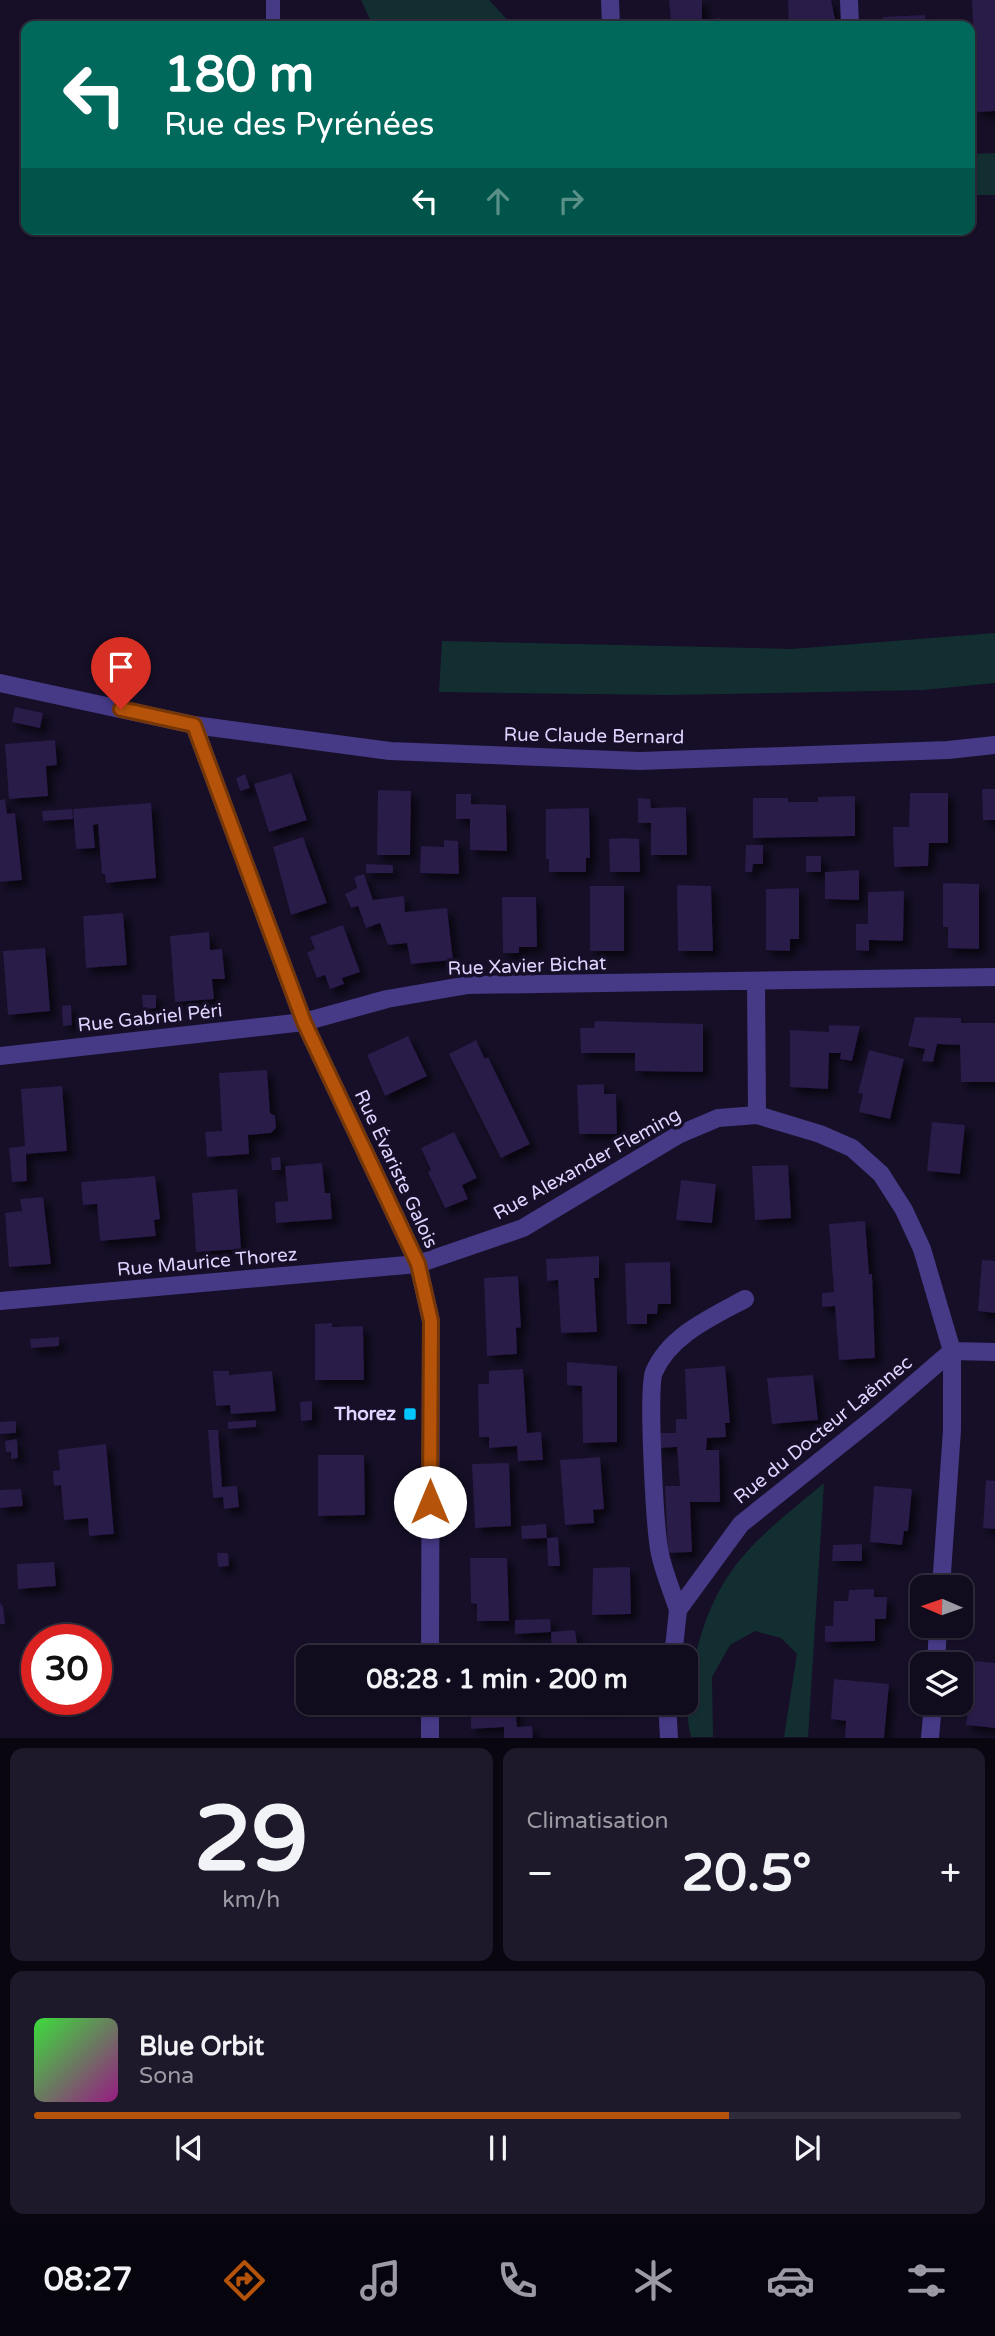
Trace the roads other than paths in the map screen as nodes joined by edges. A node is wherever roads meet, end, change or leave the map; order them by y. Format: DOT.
graph roads {
  1 [pos="273,0"];
  2 [pos="610,0"];
  3 [pos="849,0"];
  4 [pos="273,21"];
  5 [pos="611,21"];
  6 [pos="850,21"];
  7 [pos="0,683"];
  8 [pos="194,725"];
  9 [pos="995,745"];
  10 [pos="995,977"];
  11 [pos="756,981"];
  12 [pos="304,1022"];
  13 [pos="0,1056"];
  14 [pos="757,1115"];
  15 [pos="418,1264"];
  16 [pos="745,1299"];
  17 [pos="0,1301"];
  18 [pos="951,1351"];
  19 [pos="995,1352"];
  20 [pos="942,1575"];
  21 [pos="678,1610"];
  22 [pos="430,1645"];
  23 [pos="674,1645"];
  24 [pos="430,1715"];
  25 [pos="668,1715"];
  26 [pos="932,1715"];
  27 [pos="430,1738"];
  28 [pos="670,1738"];
  29 [pos="930,1738"];
  1 -- 4 [label="lane"];
  2 -- 5 [label="street"];
  3 -- 6 [label="street"];
  7 -- 8 [label="street, Rue Claude Bernard"];
  8 -- 9 [label="street, Rue Claude Bernard"];
  8 -- 12 [label="street, Rue Évariste Galois"];
  10 -- 11 [label="street, Rue Xavier Bichat"];
  11 -- 12 [label="street, Rue Xavier Bichat"];
  11 -- 14 [label="street"];
  12 -- 13 [label="street, Rue Gabriel Péri"];
  12 -- 15 [label="street, Rue Évariste Galois"];
  14 -- 15 [label="street, Rue Alexander Fleming"];
  14 -- 18 [label="street, Rue Alexander Fleming"];
  15 -- 17 [label="street, Rue Maurice Thorez"];
  15 -- 22 [label="street, Rue Évariste Galois"];
  16 -- 21 [label="street"];
  18 -- 19 [label="street"];
  18 -- 20 [label="street, Rue Alexander Fleming"];
  18 -- 21 [label="street, Rue du Docteur Laënnec"];
  21 -- 23 [label="street"];
  24 -- 27 [label="street"];
  25 -- 28 [label="street"];
  26 -- 29 [label="street"];
}
